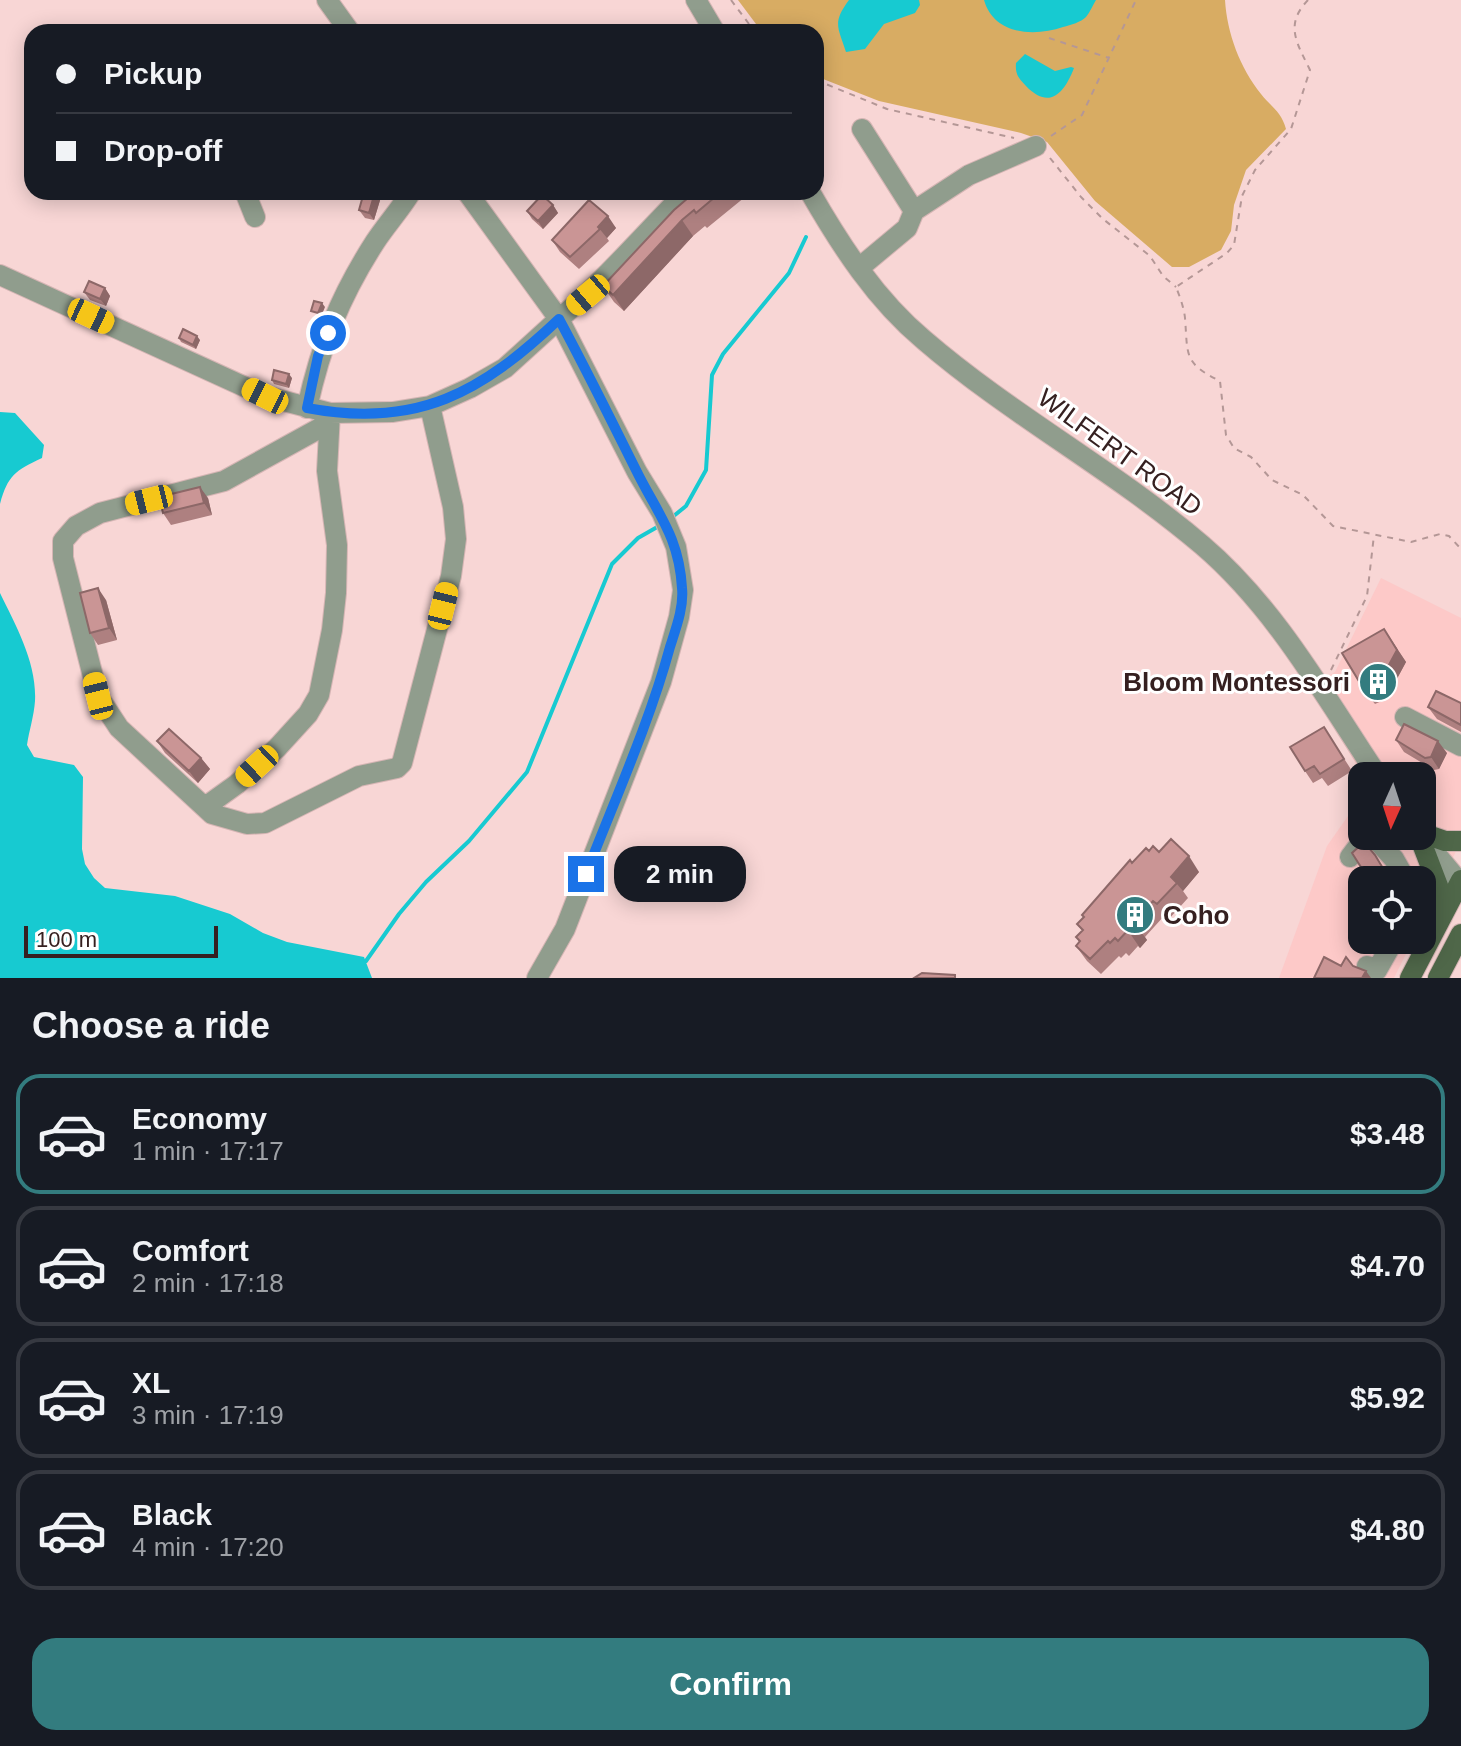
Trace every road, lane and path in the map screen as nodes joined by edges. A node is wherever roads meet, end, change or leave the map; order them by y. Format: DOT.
graph roads {
  1 [pos="327,0"];
  2 [pos="696,0"];
  3 [pos="731,0"];
  4 [pos="1136,0"];
  5 [pos="1308,0"];
  6 [pos="344,24"];
  7 [pos="710,24"];
  8 [pos="749,24"];
  9 [pos="1049,38"];
  10 [pos="1109,58"];
  11 [pos="862,129"];
  12 [pos="1036,146"];
  13 [pos="248,200"];
  14 [pos="406,200"];
  15 [pos="473,200"];
  16 [pos="678,200"];
  17 [pos="815,200"];
  18 [pos="914,211"];
  19 [pos="255,217"];
  20 [pos="0,262"];
  21 [pos="859,268"];
  22 [pos="6,277"];
  23 [pos="559,319"];
  24 [pos="430,406"];
  25 [pos="307,408"];
  26 [pos="330,418"];
  27 [pos="1374,535"];
  28 [pos="1461,549"];
  29 [pos="1321,689"];
  30 [pos="1405,717"];
  31 [pos="1461,746"];
  32 [pos="1369,762"];
  33 [pos="205,807"];
  34 [pos="1436,839"];
  35 [pos="1461,841"];
  36 [pos="1355,850"];
  37 [pos="1386,850"];
  38 [pos="1426,850"];
  39 [pos="1434,850"];
  40 [pos="1350,857"];
  41 [pos="1398,866"];
  42 [pos="1461,882"];
  43 [pos="1442,917"];
  44 [pos="1461,934"];
  45 [pos="1386,954"];
  46 [pos="1449,962"];
  47 [pos="1367,966"];
  48 [pos="537,978"];
  49 [pos="1410,978"];
  1 -- 6 [label="street"];
  2 -- 7 [label="street"];
  3 -- 8 [label="path"];
  4 -- 10 [label="path"];
  5 -- 27 [label="path"];
  9 -- 10 [label="path"];
  10 -- 12 [label="path"];
  11 -- 18 [label="street"];
  12 -- 18 [label="street"];
  13 -- 19 [label="street"];
  14 -- 25 [label="street"];
  15 -- 23 [label="street"];
  16 -- 23 [label="street"];
  17 -- 21 [label="street, WILFERT ROAD"];
  18 -- 21 [label="street"];
  20 -- 22 [label="street"];
  21 -- 29 [label="street, WILFERT ROAD"];
  22 -- 25 [label="street"];
  23 -- 24 [label="street"];
  23 -- 48 [label="street"];
  24 -- 26 [label="street"];
  24 -- 33 [label="street"];
  25 -- 26 [label="street"];
  26 -- 33 [label="street"];
  26 -- 33 [label="street"];
  27 -- 28 [label="path"];
  27 -- 29 [label="path"];
  29 -- 32 [label="street, WILFERT ROAD"];
  30 -- 31 [label="street"];
  34 -- 35 [label="main road"];
  36 -- 40 [label="street"];
  37 -- 41 [label="street"];
  38 -- 43 [label="main road"];
  39 -- 42 [label="street"];
  42 -- 43 [label="main road"];
  43 -- 49 [label="main road"];
  44 -- 46 [label="main road"];
  45 -- 47 [label="street"];
}
